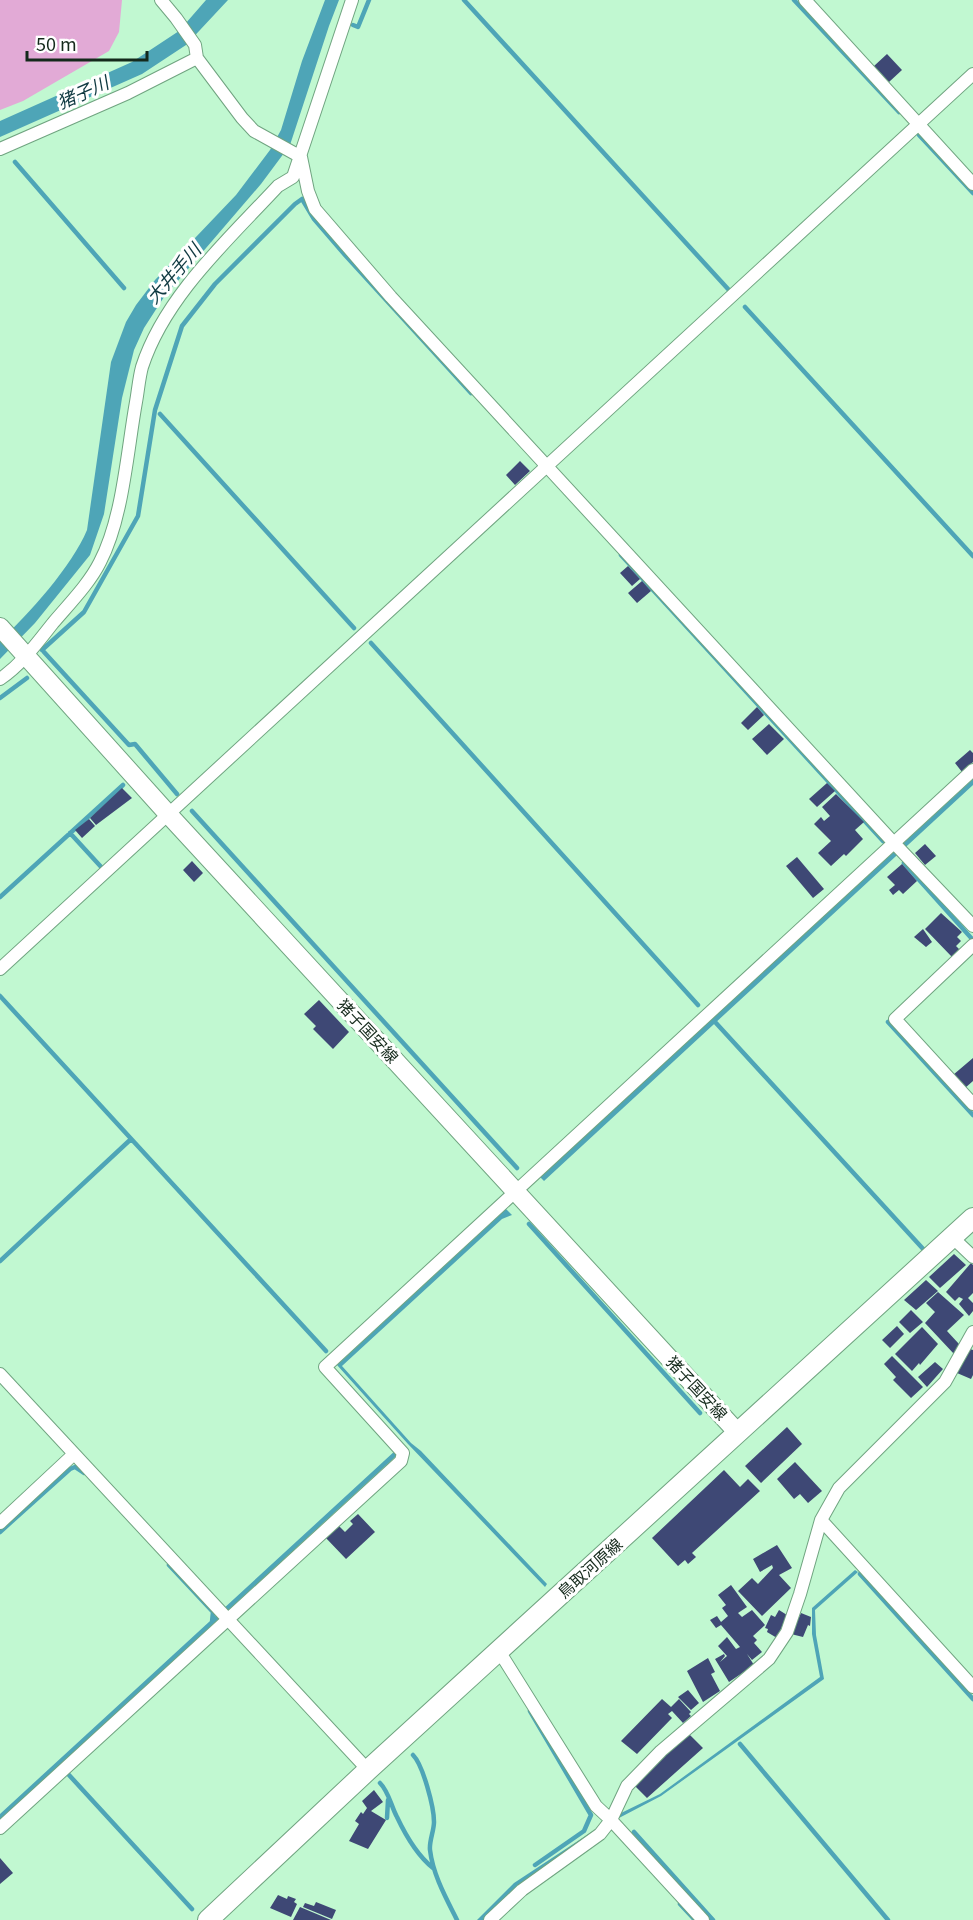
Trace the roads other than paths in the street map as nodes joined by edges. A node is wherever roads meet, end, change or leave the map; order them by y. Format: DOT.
graph roads {
  1 [pos="161,0"];
  2 [pos="352,0"];
  3 [pos="805,0"];
  4 [pos="197,58"];
  5 [pos="973,74"];
  6 [pos="918,124"];
  7 [pos="0,149"];
  8 [pos="301,157"];
  9 [pos="973,184"];
  10 [pos="547,465"];
  11 [pos="0,628"];
  12 [pos="24,654"];
  13 [pos="0,678"];
  14 [pos="973,770"];
  15 [pos="168,814"];
  16 [pos="893,842"];
  17 [pos="973,926"];
  18 [pos="973,945"];
  19 [pos="0,969"];
  20 [pos="973,1104"];
  21 [pos="516,1191"];
  22 [pos="973,1218"];
  23 [pos="952,1237"];
  24 [pos="973,1257"];
  25 [pos="973,1332"];
  26 [pos="0,1374"];
  27 [pos="738,1433"];
  28 [pos="74,1454"];
  29 [pos="820,1520"];
  30 [pos="0,1522"];
  31 [pos="228,1619"];
  32 [pos="500,1650"];
  33 [pos="973,1666"];
  34 [pos="963,1676"];
  35 [pos="973,1687"];
  36 [pos="368,1770"];
  37 [pos="611,1820"];
  38 [pos="0,1828"];
  39 [pos="208,1920"];
  40 [pos="490,1920"];
  41 [pos="703,1920"];
  1 -- 4 [label="street"];
  2 -- 8 [label="street"];
  3 -- 6 [label="street"];
  4 -- 7 [label="street"];
  4 -- 8 [label="street"];
  5 -- 6 [label="street"];
  6 -- 9 [label="street"];
  6 -- 10 [label="street"];
  8 -- 10 [label="street"];
  8 -- 12 [label="street"];
  10 -- 15 [label="street"];
  10 -- 16 [label="street"];
  11 -- 12 [label="main road, 猪子国安線"];
  12 -- 13 [label="street"];
  12 -- 15 [label="main road, 猪子国安線"];
  14 -- 16 [label="street"];
  15 -- 19 [label="street"];
  15 -- 21 [label="main road, 猪子国安線"];
  16 -- 17 [label="street"];
  16 -- 21 [label="street"];
  18 -- 20 [label="street"];
  21 -- 27 [label="main road, 猪子国安線"];
  21 -- 31 [label="street"];
  22 -- 23 [label="main road, 鳥取河原線"];
  23 -- 24 [label="street"];
  23 -- 27 [label="main road, 鳥取河原線"];
  25 -- 29 [label="street"];
  26 -- 28 [label="street"];
  27 -- 32 [label="main road, 鳥取河原線"];
  28 -- 30 [label="street"];
  28 -- 31 [label="street"];
  29 -- 34 [label="street"];
  29 -- 37 [label="street"];
  31 -- 36 [label="street"];
  31 -- 38 [label="street"];
  32 -- 36 [label="main road, 鳥取河原線"];
  32 -- 37 [label="street"];
  33 -- 34 [label="street"];
  34 -- 35 [label="street"];
  36 -- 39 [label="main road, 鳥取河原線"];
  37 -- 40 [label="street"];
  37 -- 41 [label="street"];
}
